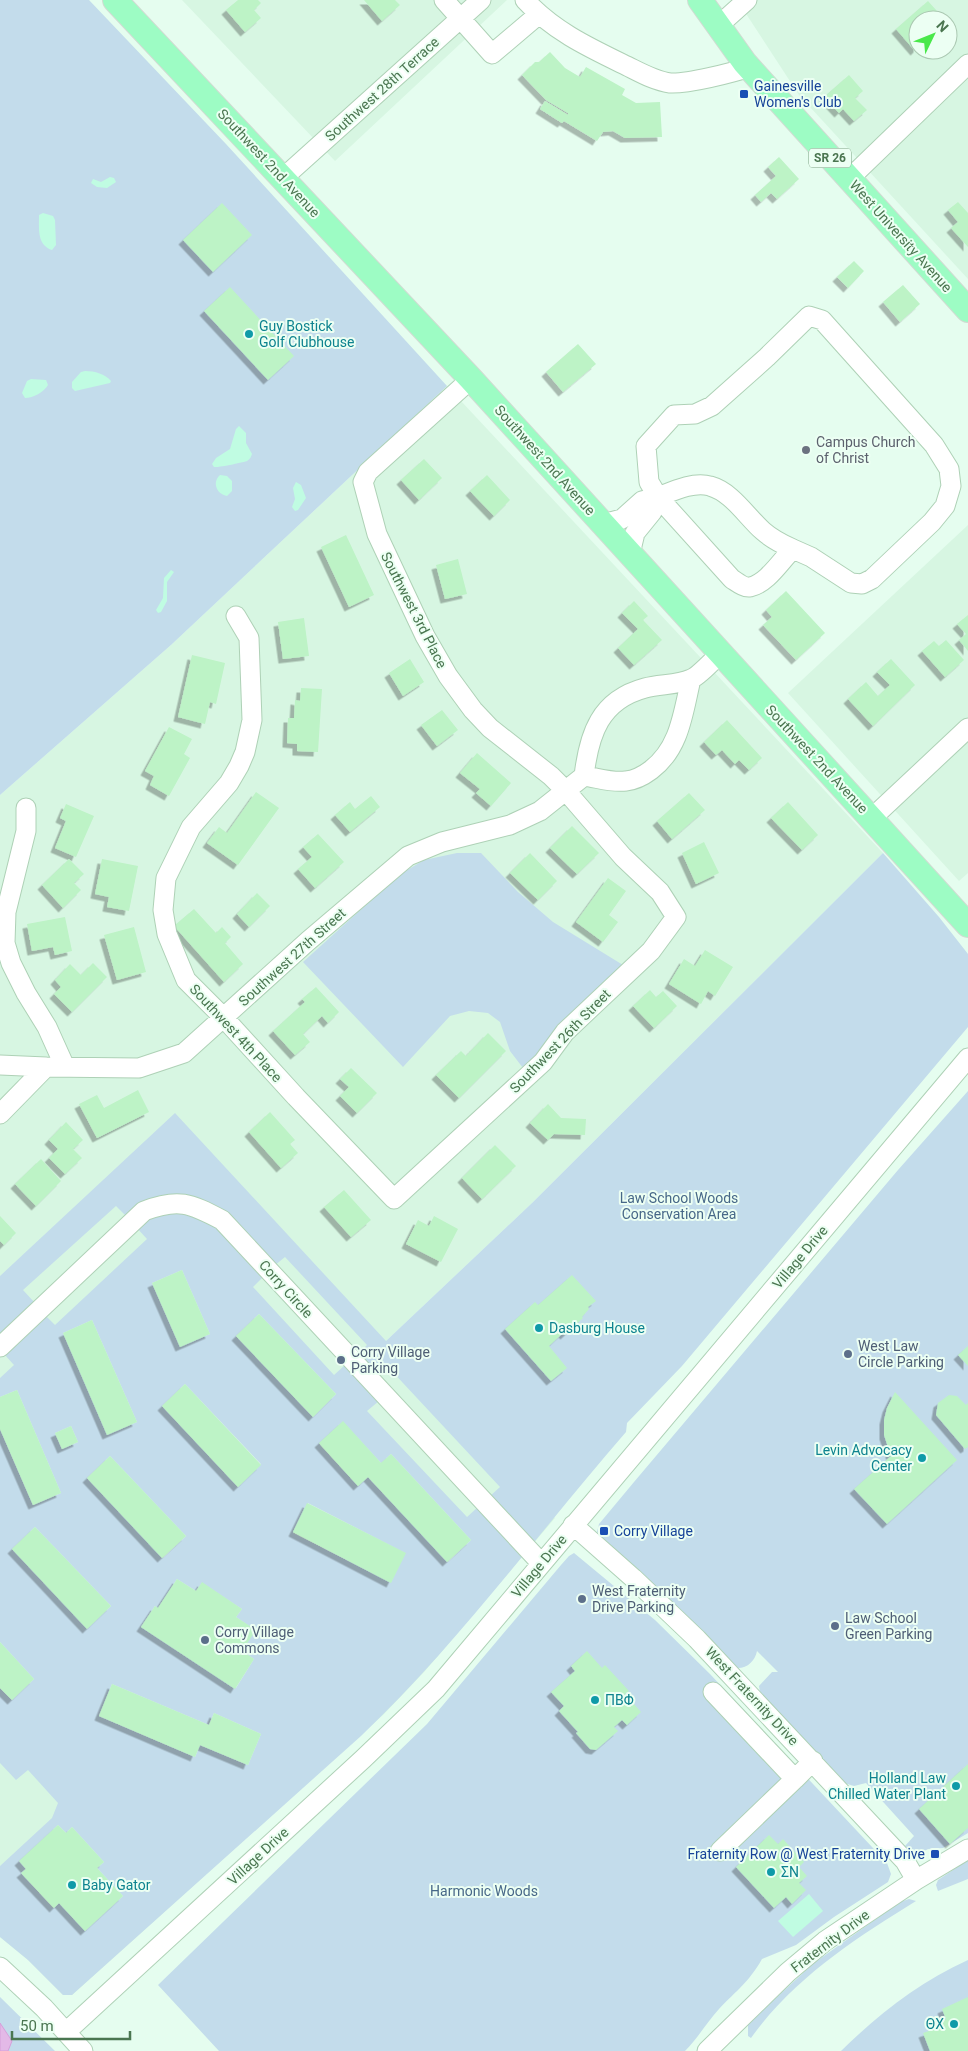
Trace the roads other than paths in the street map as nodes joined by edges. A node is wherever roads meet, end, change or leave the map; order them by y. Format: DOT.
graph roads {
  1 [pos="115,0"];
  2 [pos="444,0"];
  3 [pos="481,0"];
  4 [pos="525,0"];
  5 [pos="700,0"];
  6 [pos="748,0"];
  7 [pos="538,15"];
  8 [pos="461,19"];
  9 [pos="718,26"];
  10 [pos="968,64"];
  11 [pos="749,68"];
  12 [pos="283,178"];
  13 [pos="850,179"];
  14 [pos="968,310"];
  15 [pos="471,379"];
  16 [pos="658,497"];
  17 [pos="603,524"];
  18 [pos="793,549"];
  19 [pos="630,554"];
  20 [pos="236,616"];
  21 [pos="720,654"];
  22 [pos="691,679"];
  23 [pos="968,728"];
  24 [pos="584,776"];
  25 [pos="566,791"];
  26 [pos="26,808"];
  27 [pos="872,818"];
  28 [pos="676,917"];
  29 [pos="968,925"];
  30 [pos="224,1018"];
  31 [pos="968,1058"];
  32 [pos="0,1065"];
  33 [pos="46,1067"];
  34 [pos="65,1067"];
  35 [pos="0,1114"];
  36 [pos="394,1199"];
  37 [pos="0,1347"];
  38 [pos="573,1525"];
  39 [pos="541,1563"];
  40 [pos="713,1692"];
  41 [pos="813,1761"];
  42 [pos="795,1779"];
  43 [pos="968,1849"];
  44 [pos="720,1851"];
  45 [pos="916,1880"];
  46 [pos="0,1967"];
  47 [pos="66,2032"];
  48 [pos="83,2051"];
  49 [pos="707,2051"];
  1 -- 12 [label="main road, Southwest 2nd Avenue"];
  2 -- 8 [label="street"];
  3 -- 8 [label="street, Southwest 28th Terrace"];
  4 -- 7 [label="street"];
  5 -- 9 [label="main road, West University Avenue / SR 26"];
  6 -- 9 [label="street"];
  7 -- 8 [label="street"];
  7 -- 11 [label="street"];
  8 -- 12 [label="street, Southwest 28th Terrace"];
  9 -- 11 [label="main road, West University Avenue / SR 26"];
  10 -- 13 [label="street"];
  11 -- 13 [label="main road, West University Avenue / SR 26"];
  12 -- 15 [label="main road, Southwest 2nd Avenue"];
  13 -- 14 [label="main road, West University Avenue / SR 26"];
  15 -- 17 [label="main road, Southwest 2nd Avenue"];
  15 -- 25 [label="street, Southwest 3rd Place"];
  16 -- 17 [label="street"];
  16 -- 18 [label="street"];
  16 -- 18 [label="street"];
  16 -- 18 [label="street"];
  16 -- 19 [label="street"];
  17 -- 19 [label="main road, Southwest 2nd Avenue"];
  19 -- 21 [label="main road, Southwest 2nd Avenue"];
  20 -- 30 [label="street, Southwest 4th Place"];
  21 -- 22 [label="street"];
  21 -- 27 [label="main road, Southwest 2nd Avenue"];
  22 -- 24 [label="street"];
  22 -- 24 [label="street"];
  23 -- 27 [label="street"];
  24 -- 25 [label="street, Southwest 27th Street"];
  25 -- 28 [label="street, Southwest 3rd Place"];
  25 -- 30 [label="street, Southwest 27th Street"];
  26 -- 34 [label="street"];
  27 -- 29 [label="main road, Southwest 2nd Avenue"];
  28 -- 36 [label="street, Southwest 26th Street"];
  30 -- 34 [label="street, Southwest 27th Street"];
  30 -- 36 [label="street, Southwest 4th Place"];
  31 -- 38 [label="street, Village Drive"];
  32 -- 33 [label="street, Southwest 27th Street"];
  33 -- 34 [label="street, Southwest 27th Street"];
  33 -- 35 [label="street"];
  37 -- 39 [label="street, Corry Circle"];
  38 -- 39 [label="street, Village Drive"];
  38 -- 41 [label="street, West Fraternity Drive"];
  39 -- 47 [label="street, Village Drive"];
  40 -- 42 [label="street"];
  41 -- 42 [label="street"];
  41 -- 45 [label="street, West Fraternity Drive"];
  42 -- 44 [label="street"];
  43 -- 45 [label="street, Fraternity Drive"];
  45 -- 49 [label="street, Fraternity Drive"];
  46 -- 47 [label="street"];
  47 -- 48 [label="street"];
}
